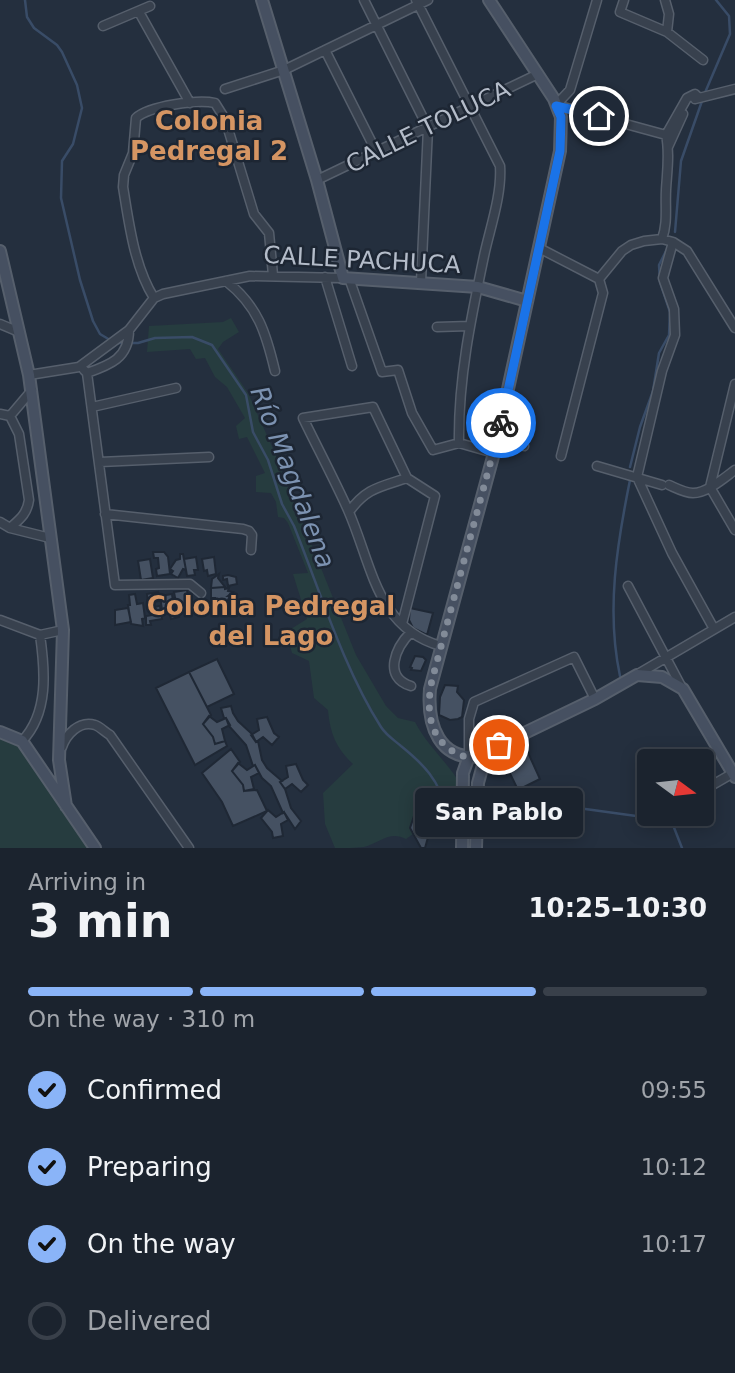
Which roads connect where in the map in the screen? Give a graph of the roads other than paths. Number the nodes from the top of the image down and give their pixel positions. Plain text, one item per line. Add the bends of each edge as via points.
1 (262, 0) edge
2 (364, 0) edge
3 (428, 0) edge
4 (489, 0) edge
5 (597, 0) edge
6 (624, 0) edge
7 (665, 0) edge
8 (418, 3) edge
9 (150, 6) dead end
10 (139, 12) junction
11 (103, 26) dead end
12 (376, 26) junction
13 (667, 32) junction
14 (325, 50) junction
15 (703, 60) dead end
16 (284, 70) junction
17 (538, 74) junction
18 (225, 89) dead end
19 (735, 89) edge
20 (696, 96) junction
21 (190, 103) junction
22 (471, 106) junction
23 (556, 106) junction
24 (428, 128) junction
25 (666, 135) junction
26 (668, 146) junction
27 (377, 153) junction
28 (317, 180) junction
29 (662, 239) junction
30 (673, 242) junction
31 (539, 248) junction
32 (0, 251) edge
33 (273, 275) junction
34 (325, 277) junction
35 (346, 278) junction
36 (599, 279) junction
37 (226, 281) junction
38 (421, 282) junction
39 (478, 287) junction
40 (153, 298) junction
41 (527, 301) junction
42 (0, 324) edge
43 (469, 326) junction
44 (437, 327) dead end
45 (735, 328) edge
46 (19, 332) junction
47 (125, 332) junction
48 (352, 366) dead end
49 (79, 367) junction
50 (275, 371) dead end
51 (87, 373) junction
52 (29, 375) junction
53 (735, 384) edge
54 (176, 388) dead end
55 (32, 390) junction
56 (92, 407) junction
57 (5, 415) edge
58 (497, 440) junction
59 (459, 443) junction
60 (524, 446) dead end
61 (494, 453) junction
62 (561, 456) dead end
63 (209, 457) dead end
64 (100, 462) junction
65 (597, 466) dead end
66 (735, 470) edge
67 (637, 477) junction
68 (407, 478) junction
69 (710, 486) junction
70 (349, 512) junction
71 (105, 514) junction
72 (0, 522) edge
73 (10, 528) junction
74 (735, 530) edge
75 (50, 538) junction
76 (251, 550) dead end
77 (628, 586) dead end
78 (201, 593) dead end
79 (735, 617) edge
80 (0, 620) edge
81 (402, 624) junction
82 (714, 629) junction
83 (63, 630) junction
84 (411, 632) junction
85 (40, 635) junction
86 (441, 646) junction
87 (666, 658) junction
88 (637, 675) junction
89 (411, 686) dead end
90 (683, 689) junction
91 (595, 699) junction
92 (0, 732) edge
93 (22, 741) junction
94 (488, 752) junction
95 (469, 756) junction
96 (59, 760) junction
97 (734, 774) edge
98 (478, 783) junction
99 (714, 785) edge
100 (66, 806) junction
101 (95, 848) edge
102 (189, 848) edge
103 (462, 848) edge
104 (476, 848) edge

1 - 16 street
2 - 12 street
3 - 8 street
4 - 17 street
5 - 23 street via 570,90
6 - 13 street via 620,12
7 - 13 street
8 - 12 street
8 - 22 street
9 - 10 street
10 - 11 street
10 - 21 street
12 - 14 street
12 - 24 street
13 - 15 street
14 - 16 street
14 - 27 street
16 - 18 street
16 - 28 street
17 - 22 street, CALLE TOLUCA
17 - 23 street
19 - 20 street
20 - 25 street via 687,98
20 - 26 street
21 - 33 street via 215,103 225,119 254,214 269,233
21 - 40 street via 144,111 136,118 133,153 124,175 130,226
22 - 24 street, CALLE TOLUCA
22 - 39 street via 501,175
23 - 25 street
23 - 31 street via 561,117 560,151
24 - 27 street, CALLE TOLUCA
24 - 38 street
25 - 26 street
26 - 29 street via 667,220
27 - 28 street, CALLE TOLUCA
28 - 35 street
29 - 30 street
29 - 36 street via 631,245
30 - 45 street via 687,251
30 - 67 street via 663,278 676,323
31 - 36 street
31 - 41 street
32 - 46 street
33 - 34 street, CALLE PACHUCA
33 - 37 street, CALLE PACHUCA
34 - 35 street, CALLE PACHUCA
34 - 48 street
35 - 38 street, CALLE PACHUCA
35 - 59 street via 382,372 398,370 412,413 433,450
36 - 62 street via 603,293
37 - 40 street, CALLE PACHUCA
37 - 50 street via 254,308
38 - 39 street, CALLE PACHUCA
39 - 41 street, CALLE PACHUCA
39 - 43 street
40 - 47 street
41 - 58 street
42 - 46 street
43 - 44 street
43 - 59 street
46 - 52 street
47 - 49 street
47 - 51 street via 129,340 120,358
49 - 51 street
49 - 52 street
51 - 56 street
52 - 55 street
53 - 69 street
54 - 56 street
55 - 57 street
55 - 75 street
56 - 64 street
57 - 73 street via 19,434 29,500 23,518
58 - 60 street
58 - 61 street
59 - 61 street
61 - 86 street
63 - 64 street
64 - 71 street
65 - 67 street
66 - 69 street
67 - 69 street via 692,493
67 - 82 street
68 - 70 street via 360,496
68 - 70 street via 373,407 303,418
68 - 81 street via 435,496
69 - 74 street
70 - 81 street via 382,598
71 - 76 street via 243,529 252,536
71 - 78 street via 115,585 190,584
72 - 73 street
73 - 75 street
75 - 83 street
77 - 87 street
79 - 82 street
80 - 85 street
81 - 84 street
82 - 87 street
83 - 85 street
83 - 96 street
84 - 86 street
84 - 89 street via 393,663 400,680
85 - 93 street via 45,683 33,729
86 - 95 street via 430,689 431,721 442,743 459,756
87 - 88 street
87 - 90 street
88 - 90 street via 662,677
88 - 91 street
90 - 97 street
91 - 94 street
91 - 95 street via 574,657 474,702
92 - 93 street
93 - 100 street
94 - 95 street
94 - 98 street
95 - 98 street
95 - 103 street via 463,782
96 - 100 street
96 - 102 street via 69,733 86,724 110,735
97 - 99 street
98 - 104 street
100 - 101 street

